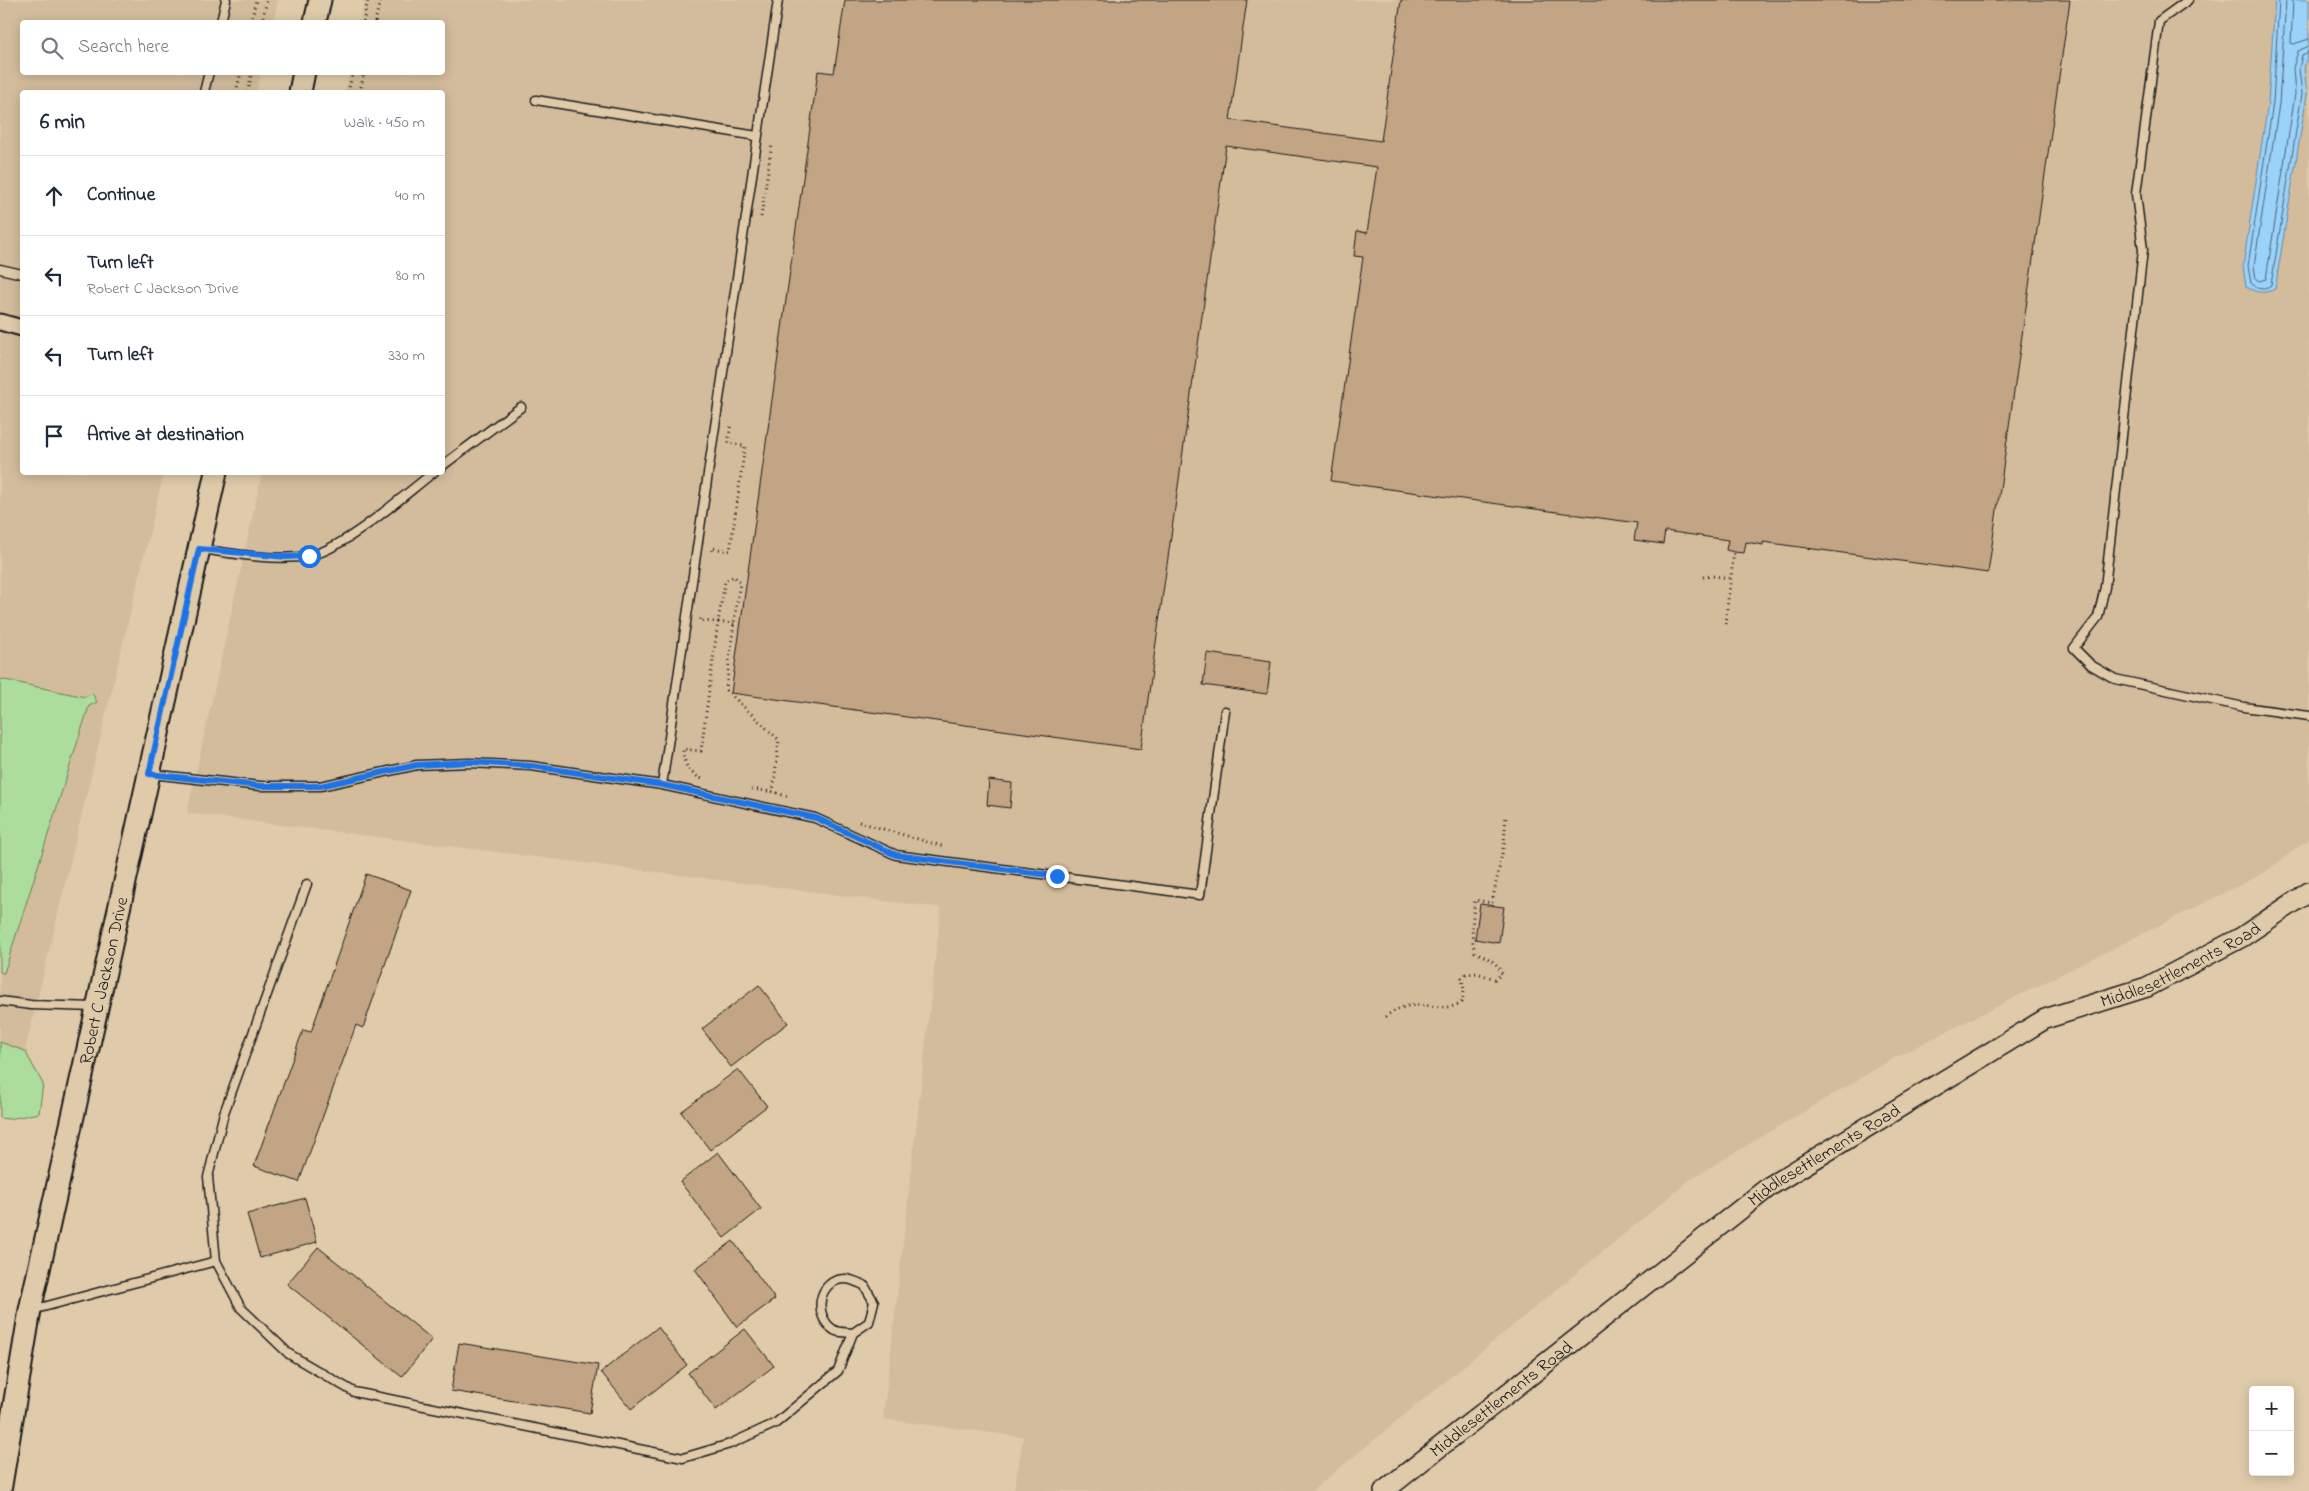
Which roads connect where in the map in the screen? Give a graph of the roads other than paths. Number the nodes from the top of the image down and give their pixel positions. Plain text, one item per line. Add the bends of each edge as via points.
1 (226, 0) edge
2 (320, 0) edge
3 (778, 0) edge
4 (2188, 0) edge
5 (221, 20) edge
6 (315, 20) edge
7 (208, 75) edge
8 (303, 75) edge
9 (204, 90) edge
10 (300, 90) edge
11 (536, 100) dead end
12 (758, 136) junction
13 (0, 269) edge
14 (20, 274) edge
15 (0, 322) edge
16 (20, 327) edge
17 (521, 407) dead end
18 (445, 464) edge
19 (215, 475) edge
20 (430, 475) edge
21 (199, 549) junction
22 (1225, 711) dead end
23 (2309, 716) edge
24 (149, 774) junction
25 (662, 785) junction
26 (308, 884) dead end
27 (2309, 892) edge
28 (0, 1000) edge
29 (98, 1008) junction
30 (216, 1261) junction
31 (30, 1310) junction
32 (853, 1332) junction
33 (0, 1491) edge
34 (1384, 1491) edge

1 - 5 lane
2 - 6 main road
3 - 12 lane
4 - 23 lane via 2159,21 2136,194 2143,250 2105,587 2098,617 2074,648 2090,665 2115,679 2244,707
7 - 9 lane
8 - 10 main road
11 - 12 lane
12 - 25 lane
13 - 14 lane
15 - 16 street
17 - 18 lane
19 - 21 main road, Robert C Jackson Drive
20 - 21 lane via 335,547 309,556
21 - 24 main road, Robert C Jackson Drive
22 - 25 lane via 1200,895 896,855 816,818
24 - 25 lane via 260,786 320,786 417,765 470,762 531,766
24 - 29 main road, Robert C Jackson Drive
26 - 30 lane via 224,1113 208,1177
27 - 34 street, Middlesettlements Road via 2242,938 2147,987 2045,1019 1770,1186
28 - 29 lane
29 - 31 main road, Robert C Jackson Drive
30 - 31 lane
30 - 32 lane via 241,1308 290,1354 354,1392 683,1458 730,1444 776,1423 838,1371
31 - 33 main road, Robert C Jackson Drive
32 - 32 lane via 869,1322 874,1302 864,1285 845,1279 829,1285 824,1293 820,1301 822,1318 835,1331

